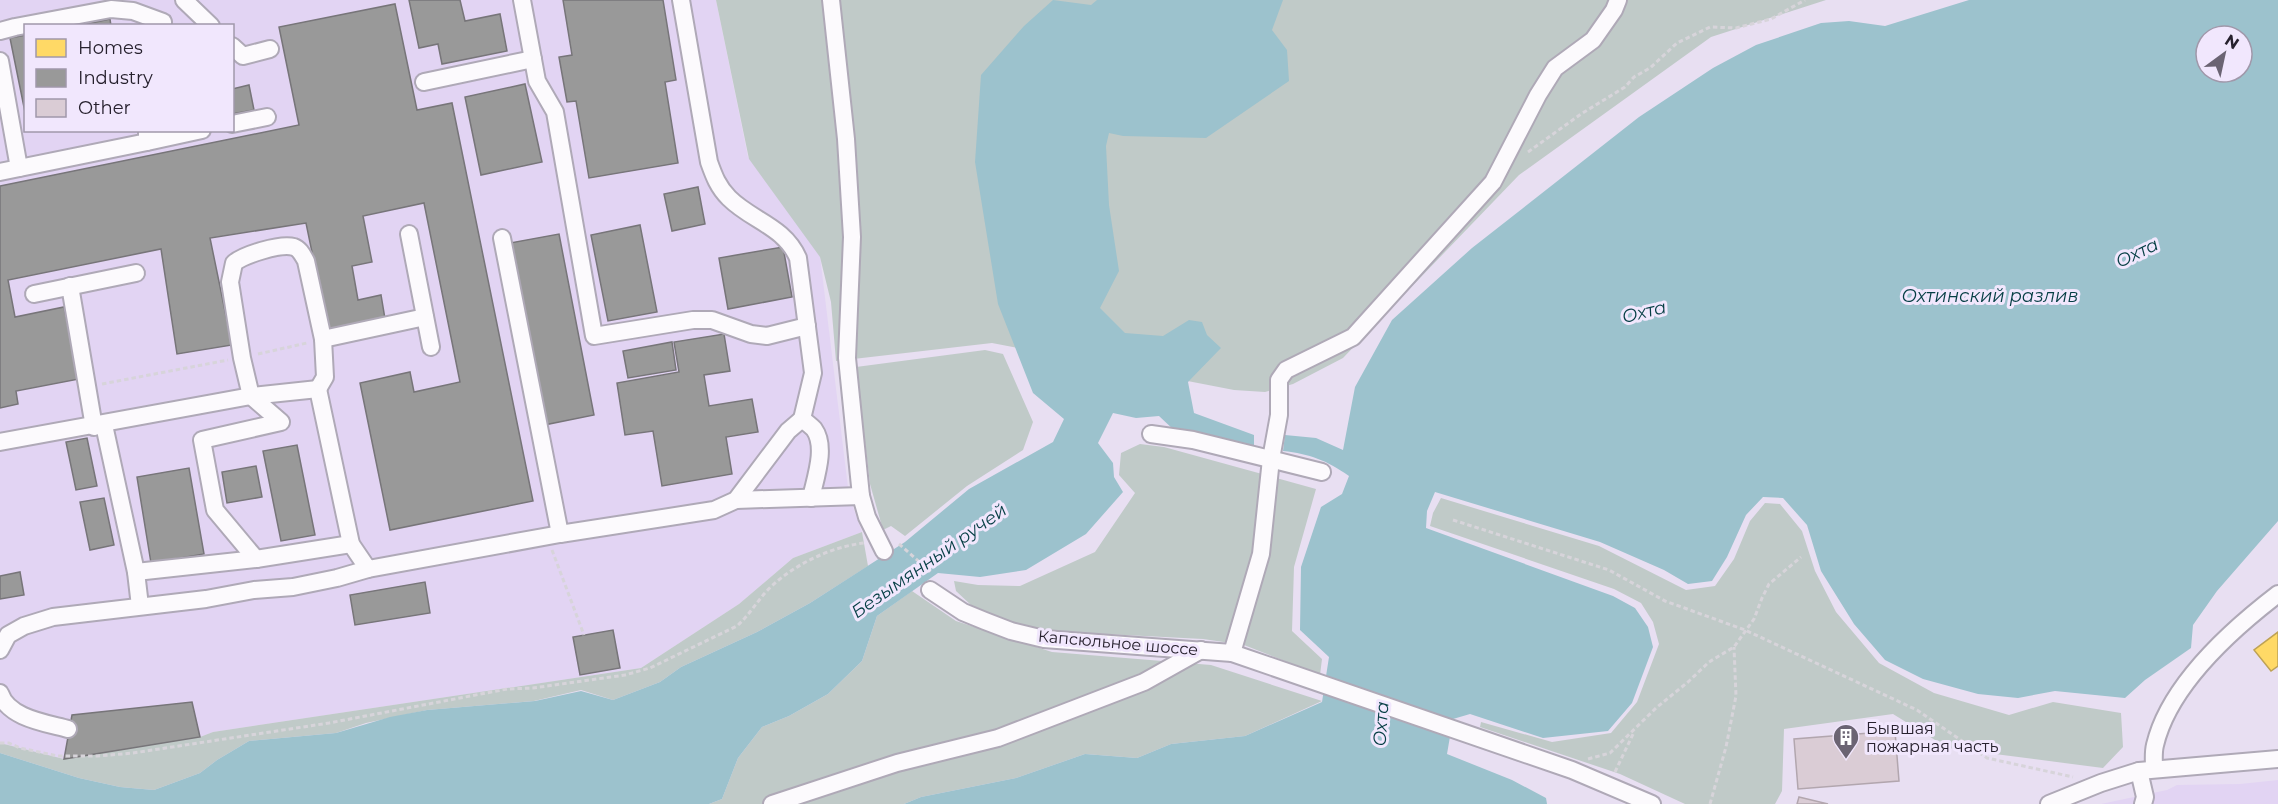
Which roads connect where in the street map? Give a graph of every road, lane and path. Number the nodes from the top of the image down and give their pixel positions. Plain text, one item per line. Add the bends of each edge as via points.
1 (182, 0) edge
2 (522, 0) edge
3 (681, 0) edge
4 (831, 0) edge
5 (1618, 0) edge
6 (1805, 0) edge
7 (31, 24) edge
8 (162, 24) edge
9 (209, 24) edge
10 (24, 25) edge
11 (0, 32) edge
12 (234, 48) edge
13 (270, 50) dead end
14 (533, 60) junction
15 (0, 61) edge
16 (424, 82) dead end
17 (267, 117) dead end
18 (234, 124) edge
19 (184, 132) edge
20 (147, 136) edge
21 (1523, 157) dead end
22 (18, 168) junction
23 (0, 172) edge
24 (409, 234) dead end
25 (502, 238) dead end
26 (136, 273) dead end
27 (70, 286) junction
28 (34, 294) dead end
29 (425, 317) junction
30 (807, 326) junction
31 (323, 339) junction
32 (431, 347) dead end
33 (242, 358) junction
34 (87, 386) junction
35 (318, 389) junction
36 (251, 396) junction
37 (802, 419) junction
38 (99, 426) junction
39 (1151, 434) dead end
40 (0, 442) edge
41 (1271, 459) junction
42 (1322, 472) dead end
43 (861, 496) junction
44 (811, 498) junction
45 (736, 500) junction
46 (1453, 520) dead end
47 (553, 536) junction
48 (351, 544) junction
49 (886, 545) junction
50 (1801, 557) dead end
51 (256, 559) junction
52 (368, 569) junction
53 (136, 572) junction
54 (932, 583) joint
55 (2278, 594) edge
56 (140, 606) junction
57 (1745, 630) junction
58 (584, 635) dead end
59 (1734, 647) junction
60 (0, 650) edge
61 (1201, 650) junction
62 (1232, 653) junction
63 (0, 693) edge
64 (1636, 728) junction
65 (68, 729) dead end
66 (0, 743) edge
67 (2278, 759) edge
68 (1572, 770) junction
69 (2146, 770) junction
70 (2102, 783) junction
71 (1608, 784) junction
72 (772, 804) edge
73 (1652, 804) edge
74 (1710, 804) edge
75 (2049, 804) edge
76 (2142, 804) edge

1 - 8 street
1 - 9 street
2 - 14 street
3 - 30 street via 709,162 716,182 730,199 792,245 798,258
4 - 43 street via 852,237 848,358
5 - 41 street via 1593,40 1555,68 1492,183 1353,337 1286,370 1279,380 1279,415
6 - 21 path via 1771,19 1736,28 1710,27 1677,43 1625,87
7 - 8 street via 111,9 133,11
10 - 11 street
12 - 13 street via 243,56
14 - 16 street
14 - 30 street via 537,81 555,112 594,336 693,320 712,320 766,336
15 - 22 street
17 - 18 street
19 - 20 street
20 - 22 street
22 - 23 street
24 - 29 street
25 - 47 street
26 - 27 street
27 - 28 street
27 - 34 street
29 - 31 street
29 - 32 street
30 - 37 street via 813,373
31 - 33 path
31 - 33 street via 306,261 298,249 285,247 246,255 234,263 230,282
31 - 35 street via 325,377
33 - 34 path
33 - 36 street
34 - 38 street
35 - 36 street
35 - 48 street
36 - 38 street
36 - 51 street via 281,422 202,440 215,510
37 - 44 street via 814,429 819,441
37 - 45 street via 788,431
38 - 40 street
38 - 53 street
39 - 41 street
41 - 42 street
41 - 62 street via 1261,554
43 - 44 street
43 - 49 street via 867,517
44 - 45 street
45 - 47 street via 714,510
46 - 57 path via 1608,570 1665,601
47 - 52 street
47 - 58 path
48 - 51 street
48 - 52 street
49 - 54 path
49 - 66 path via 853,544 798,565 777,580 737,626 650,668 625,675 507,689 329,723 133,753 58,756
50 - 57 path via 1769,584 1754,620
51 - 53 street
52 - 56 street via 293,587
53 - 56 street
54 - 61 street, Капсюльное шоссе via 963,612 1011,632 1044,639
55 - 69 street via 2245,620 2176,695
56 - 60 street via 24,626 8,634
57 - 59 path
57 - 70 path via 1917,710 1987,758
59 - 64 path via 1709,662
59 - 74 path via 1736,696
61 - 62 street, Капсюльное шоссе
61 - 72 street via 1144,682 998,738 897,763
62 - 68 street, Капсюльное шоссе
63 - 65 street via 2,700 22,715
64 - 68 path via 1610,753 1589,758
64 - 71 path
67 - 69 street
68 - 71 street
69 - 70 street
69 - 76 street
70 - 75 street
71 - 73 street

